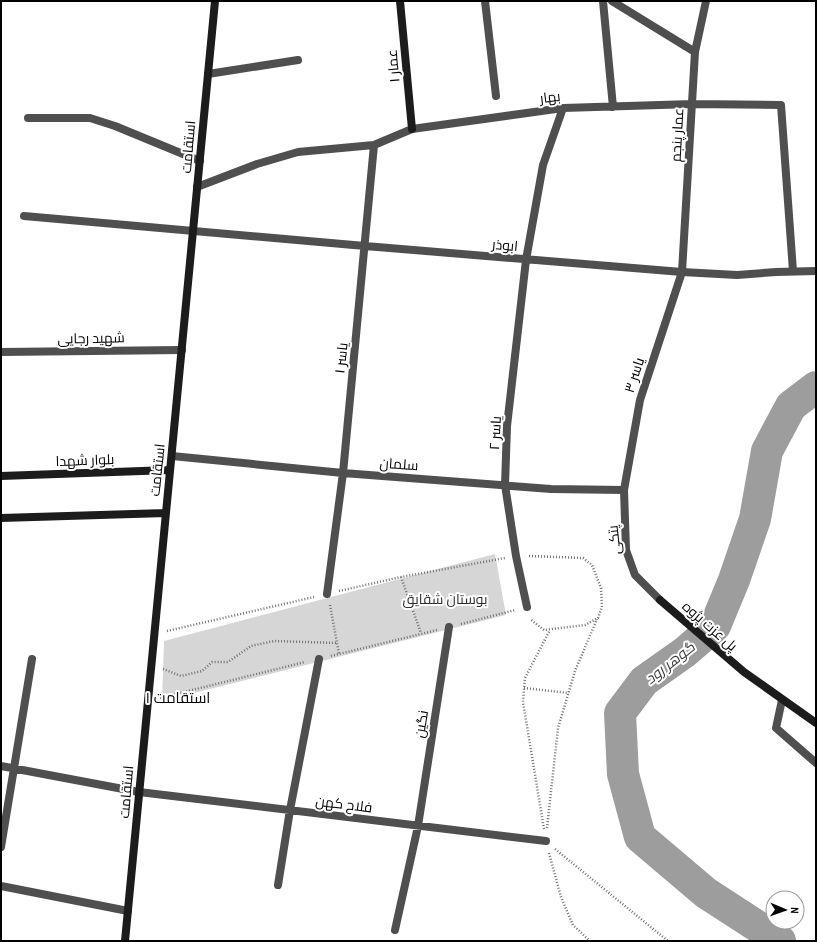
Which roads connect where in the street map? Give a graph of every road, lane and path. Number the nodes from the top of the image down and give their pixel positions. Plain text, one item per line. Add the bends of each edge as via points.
1 (215, 1) edge
2 (400, 1) edge
3 (485, 1) edge
4 (603, 1) edge
5 (612, 1) edge
6 (706, 1) edge
7 (696, 52) junction
8 (298, 60) dead end
9 (208, 74) junction
10 (496, 96) dead end
11 (692, 104) junction
12 (613, 107) junction
13 (563, 108) junction
14 (28, 118) dead end
15 (412, 129) junction
16 (374, 145) junction
17 (200, 161) junction
18 (197, 187) junction
19 (24, 216) dead end
20 (193, 230) junction
21 (365, 246) junction
22 (526, 260) junction
23 (682, 272) junction
24 (793, 272) junction
25 (816, 272) edge
26 (182, 350) junction
27 (1, 352) edge
28 (172, 456) junction
29 (170, 470) junction
30 (343, 473) junction
31 (1, 476) edge
32 (505, 485) junction
33 (624, 490) junction
34 (166, 513) junction
35 (1, 518) edge
36 (516, 556) junction
37 (401, 577) dead end
38 (327, 594) joint
39 (660, 600) joint
40 (527, 607) junction
41 (598, 618) junction
42 (449, 626) junction
43 (550, 630) junction
44 (421, 634) junction
45 (337, 643) junction
46 (339, 654) junction
47 (32, 659) dead end
48 (319, 659) junction
49 (152, 665) junction
50 (524, 688) junction
51 (569, 693) junction
52 (782, 700) junction
53 (148, 701) junction
54 (816, 723) edge
55 (816, 763) edge
56 (1, 766) edge
57 (15, 768) junction
58 (139, 792) junction
59 (290, 810) junction
60 (418, 826) junction
61 (546, 841) junction
62 (1, 847) edge
63 (278, 885) dead end
64 (1, 886) edge
65 (128, 911) junction
66 (394, 930) dead end
67 (125, 941) edge
68 (590, 941) edge
69 (668, 941) edge

1 - 9 main road, استقامت
2 - 15 main road, عمار ۱
3 - 10 street
4 - 12 street
5 - 7 street
6 - 7 street, عمار پنجم
7 - 11 street, عمار پنجم
8 - 9 street
9 - 17 main road, استقامت
11 - 12 street, بهار
11 - 23 street, عمار پنجم
11 - 24 street, بهار via 781,105
12 - 13 street, بهار
13 - 15 street, بهار
13 - 22 street, یاسر ۲ via 543,165
14 - 17 street via 90,118
15 - 16 street, بهار
16 - 18 street, بهار via 298,152 257,164
16 - 21 street
17 - 18 main road, استقامت
18 - 20 main road, استقامت
19 - 20 street, ابوذر
20 - 21 street, ابوذر
20 - 26 main road, استقامت
21 - 22 street, ابوذر
21 - 30 street, یاسر ۱
22 - 23 street, ابوذر
22 - 32 street, یاسر ۲ via 507,426
23 - 24 street, ابوذر via 737,275
23 - 33 street, یاسر ۳ via 640,400
24 - 25 street, ابوذر
26 - 27 street, شهید رجایی
26 - 28 main road, استقامت
28 - 29 main road, استقامت
28 - 30 street, سلمان
29 - 31 main road, بلوار شهدا
29 - 34 main road, استقامت
30 - 32 street, سلمان
30 - 38 street, یاسر ۱
32 - 33 street, سلمان via 551,489
32 - 36 street, یاسر ۲
33 - 39 street, پتکی via 626,550 635,575
34 - 35 main road
34 - 49 main road, استقامت
36 - 40 street, یاسر ۲
36 - 41 path via 583,558 592,565 601,588 602,607
37 - 44 path
38 - 45 path
39 - 52 main road, پل عزت پژوه via 744,672
40 - 42 path
40 - 43 path via 531,620 544,630
41 - 43 path via 585,625
41 - 51 path via 575,671
42 - 44 path
42 - 60 street, نگین
43 - 50 path via 525,678
44 - 46 path
45 - 46 path
45 - 49 path via 274,642 251,646 228,662 212,662 202,671 181,676
46 - 48 path
47 - 57 street
48 - 53 path
48 - 59 street
49 - 53 main road, استقامت
50 - 51 path
50 - 61 path via 523,702
51 - 61 path via 558,728
52 - 54 main road
52 - 55 street via 776,728
53 - 58 main road, استقامت
56 - 57 street, فلاح کهن
57 - 58 street, فلاح کهن
57 - 62 street
58 - 59 street, فلاح کهن
58 - 65 main road, استقامت
59 - 60 street, فلاح کهن
59 - 63 street
60 - 61 street, فلاح کهن
60 - 66 street, نگین
61 - 68 path via 572,925
61 - 69 path
64 - 65 street
65 - 67 main road, استقامت

